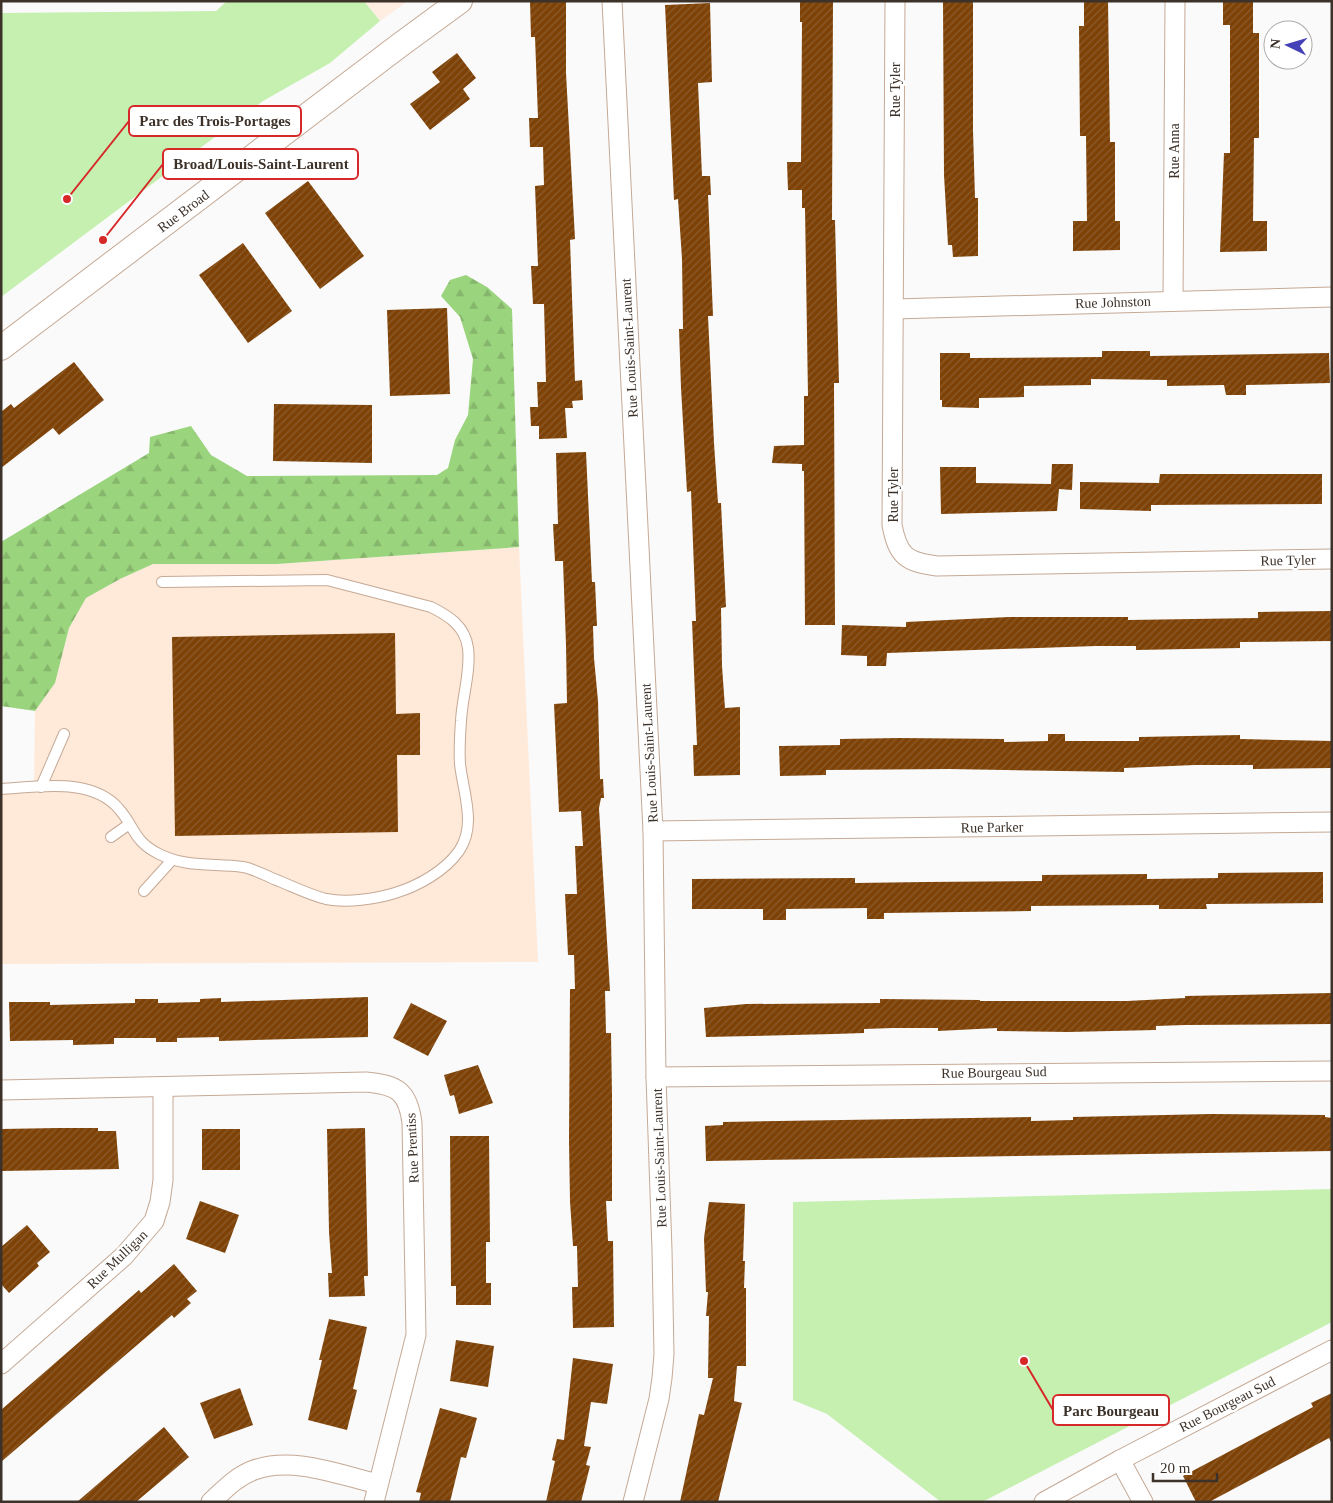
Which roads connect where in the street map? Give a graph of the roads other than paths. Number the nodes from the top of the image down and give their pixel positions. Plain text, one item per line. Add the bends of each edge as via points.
1 (460, 1) edge
2 (612, 1) edge
3 (895, 1) edge
4 (1175, 1) edge
5 (1332, 297) edge
6 (1173, 300) junction
7 (894, 308) junction
8 (1, 348) edge
9 (1332, 559) edge
10 (162, 582) dead end
11 (64, 734) dead end
12 (41, 787) junction
13 (1, 789) edge
14 (1332, 822) edge
15 (128, 825) junction
16 (653, 831) junction
17 (111, 837) dead end
18 (172, 860) junction
19 (144, 891) dead end
20 (1332, 1071) edge
21 (656, 1077) junction
22 (163, 1088) junction
23 (1, 1090) edge
24 (1332, 1350) edge
25 (1, 1364) edge
26 (1120, 1460) junction
27 (376, 1493) edge
28 (211, 1502) edge
29 (633, 1502) edge
30 (1044, 1502) edge
31 (1143, 1502) edge

1 - 8 street, Rue Broad
2 - 16 street, Rue Louis-Saint-Laurent
3 - 7 street, Rue Tyler
4 - 6 street, Rue Anna
5 - 6 street, Rue Johnston
6 - 7 street, Rue Johnston
7 - 9 street, Rue Tyler via 892,525 896,543 904,557 937,566
10 - 18 lane via 327,580 431,607 446,614 460,626 468,648 460,762 469,815 467,833 460,850 445,866 398,892 372,899 327,899 244,868 193,866
11 - 12 lane
12 - 13 lane
12 - 15 lane via 81,788 102,794 120,809
14 - 16 street, Rue Parker
15 - 17 lane
15 - 18 lane via 142,843
16 - 21 street, Rue Louis-Saint-Laurent
18 - 19 lane
20 - 21 street, Rue Bourgeau Sud
21 - 29 street, Rue Louis-Saint-Laurent via 664,1354 659,1399
22 - 23 street, Rue Prentiss
22 - 25 street, Rue Mulligan via 163,1180 154,1221 124,1256
22 - 27 street, Rue Prentiss via 366,1082 394,1087 404,1094 412,1123 416,1335
24 - 26 street, Rue Bourgeau Sud
26 - 30 street, Rue Bourgeau Sud
26 - 31 street
27 - 28 street, Rue Prentiss via 295,1465 274,1465 240,1478

